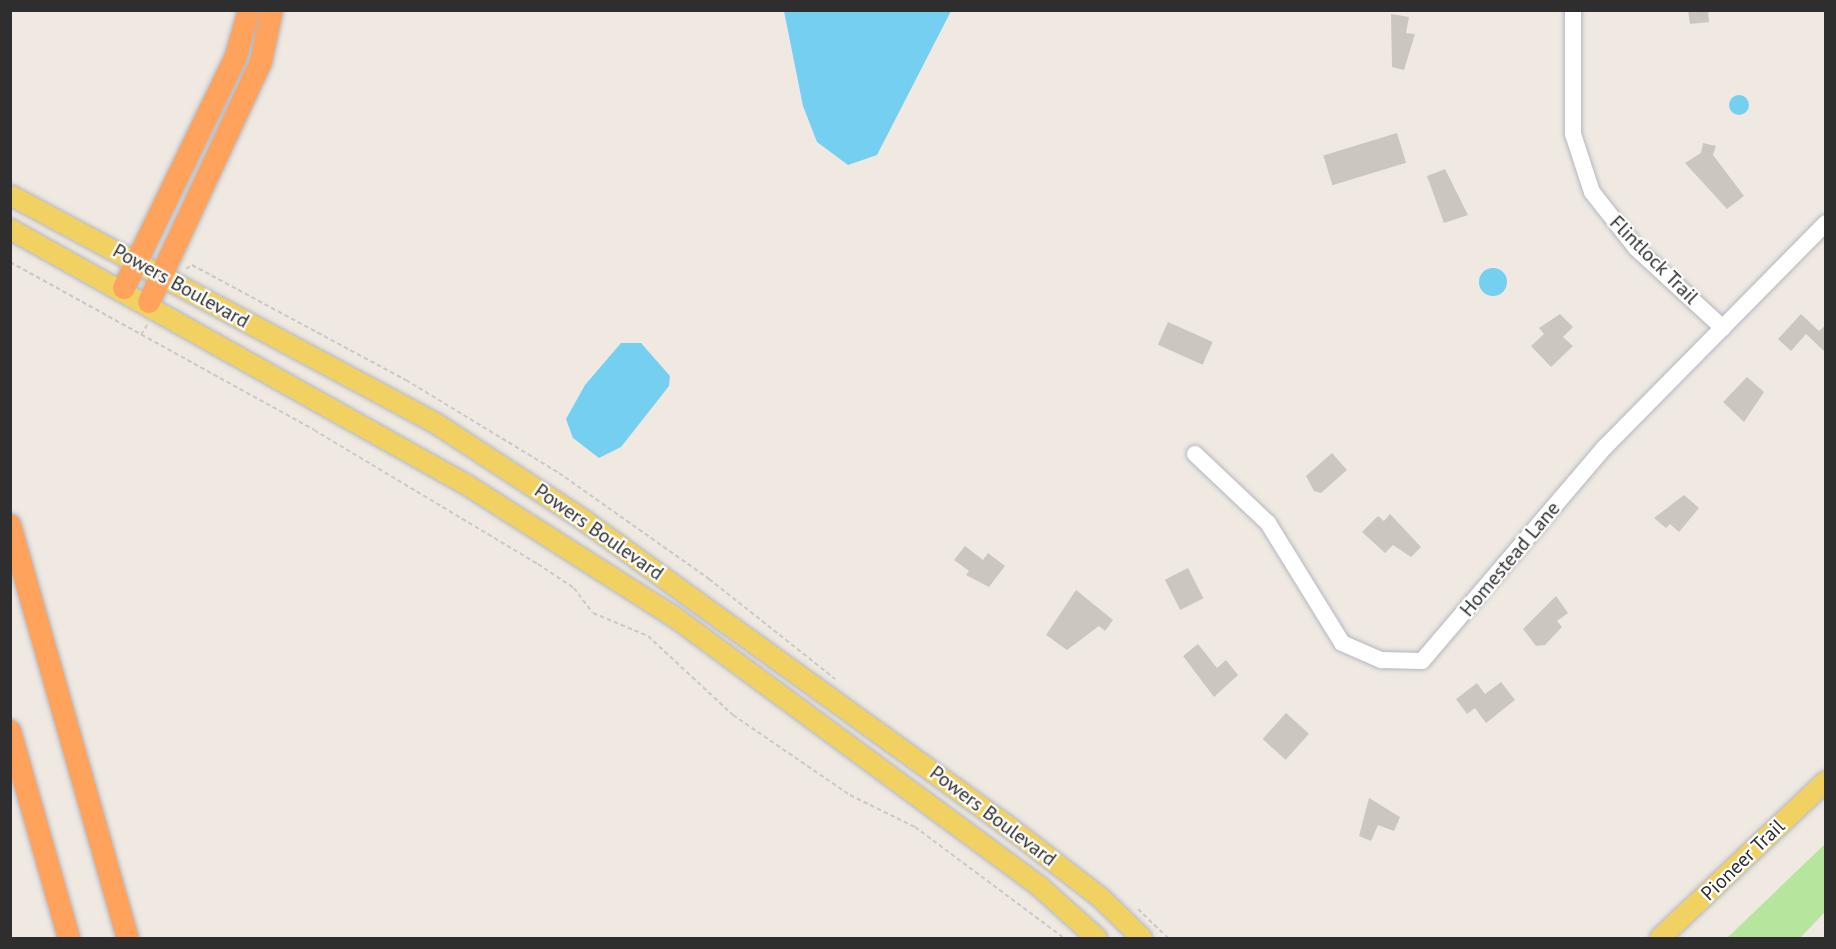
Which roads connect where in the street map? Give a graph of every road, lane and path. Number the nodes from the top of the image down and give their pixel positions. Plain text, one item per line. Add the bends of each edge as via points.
1 (249, 10) edge
2 (272, 10) edge
3 (1573, 10) edge
4 (10, 195) edge
5 (1826, 223) edge
6 (10, 229) edge
7 (10, 262) edge
8 (138, 262) junction
9 (162, 277) junction
10 (124, 288) junction
11 (149, 302) junction
12 (1723, 327) junction
13 (1195, 454) dead end
14 (10, 525) edge
15 (10, 731) edge
16 (1826, 781) edge
17 (69, 939) edge
18 (128, 939) edge
19 (1064, 939) edge
20 (1097, 939) edge
21 (1142, 939) edge
22 (1660, 939) edge

1 - 8 highway via 236,56
2 - 9 highway via 261,62
3 - 12 street, Flintlock Trail via 1573,134 1592,192 1630,241
4 - 8 main road, Powers Boulevard
5 - 12 street, Homestead Lane
6 - 10 main road, Powers Boulevard
7 - 19 path via 314,430 538,564 574,588 593,613 648,636 733,715 850,795 915,828
8 - 9 main road, Powers Boulevard
8 - 10 highway
9 - 11 highway
9 - 21 main road, Powers Boulevard via 437,424 585,521 1009,826 1101,898
10 - 11 main road, Powers Boulevard
11 - 20 main road, Powers Boulevard via 467,485 673,616 1039,885
12 - 13 street, Homestead Lane via 1604,448 1422,661 1381,660 1342,643 1268,523
14 - 18 highway
15 - 17 highway
16 - 22 main road, Pioneer Trail

